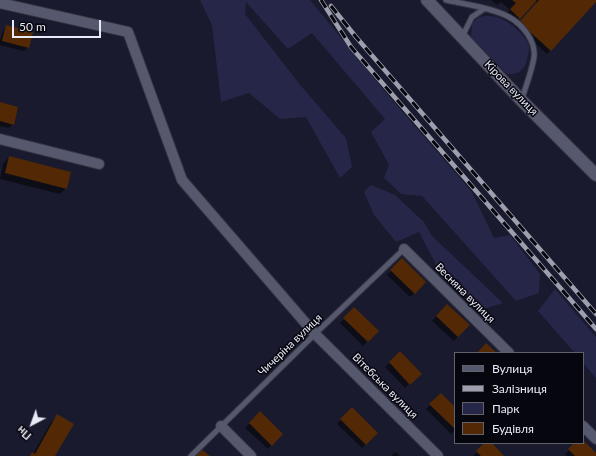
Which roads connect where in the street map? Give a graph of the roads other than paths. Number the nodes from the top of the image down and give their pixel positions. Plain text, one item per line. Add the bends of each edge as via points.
1 (446, 0) edge
2 (431, 1) edge
3 (0, 3) edge
4 (484, 9) junction
5 (462, 37) junction
6 (521, 100) junction
7 (0, 139) edge
8 (99, 164) dead end
9 (596, 175) edge
10 (404, 250) joint
11 (315, 334) junction
12 (508, 352) edge
13 (221, 426) junction
14 (584, 427) edge
15 (596, 439) edge
16 (191, 456) edge
17 (251, 456) edge
18 (438, 456) edge

1 - 4 lane
2 - 5 main road, Кірова вулиця
3 - 11 street, Вітебська вулиця via 128,32 182,180
4 - 5 lane via 472,17
4 - 6 lane via 513,20 529,36 533,44 534,56
5 - 6 main road, Кірова вулиця
6 - 9 main road, Кірова вулиця
7 - 8 street
10 - 11 lane, Чичеріна вулиця
10 - 12 street, Весняна вулиця
11 - 13 lane, Чичеріна вулиця
11 - 18 street, Вітебська вулиця
13 - 16 lane, Чичеріна вулиця
13 - 17 street
14 - 15 street

